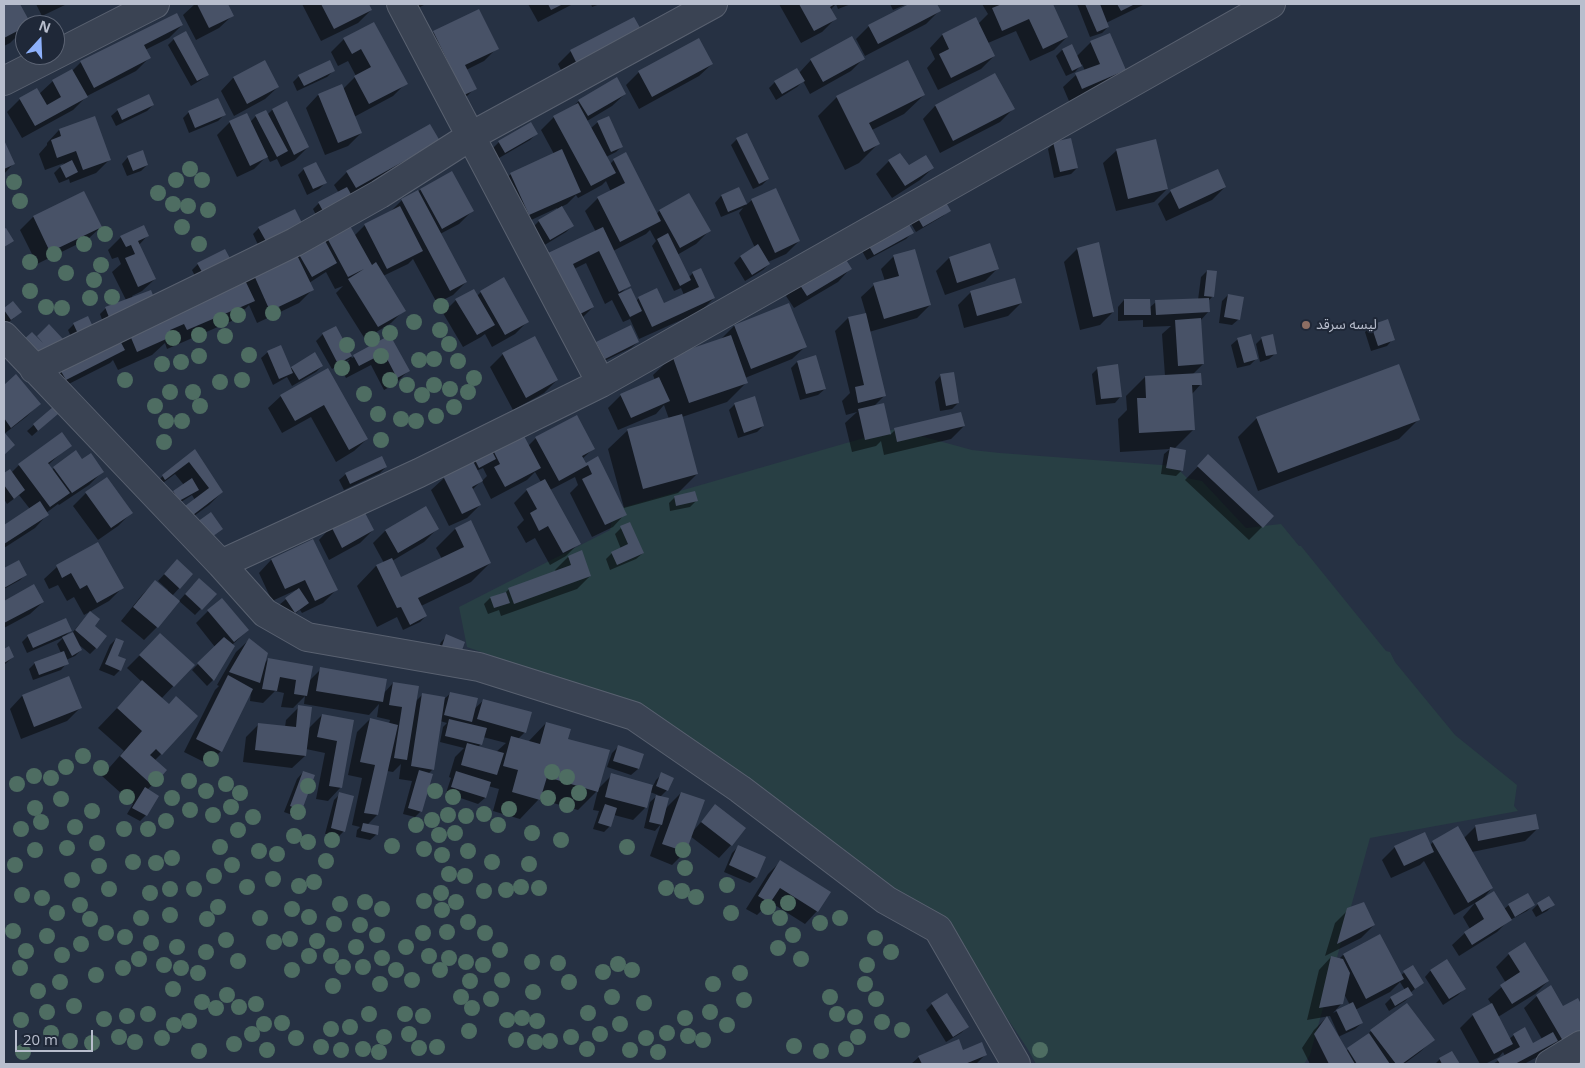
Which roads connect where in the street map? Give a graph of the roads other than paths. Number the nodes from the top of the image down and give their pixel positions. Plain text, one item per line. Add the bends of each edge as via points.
1 (155, 4) edge
2 (401, 4) edge
3 (713, 4) edge
4 (1271, 4) edge
5 (65, 50) edge
6 (35, 65) edge
7 (4, 81) edge
8 (471, 136) junction
9 (4, 336) edge
10 (34, 369) junction
11 (600, 383) junction
12 (221, 564) junction
13 (1581, 1046) edge
14 (1016, 1064) edge
15 (1550, 1064) edge

1 - 5 street
2 - 8 street
3 - 8 street
4 - 11 street
6 - 7 street
8 - 10 street via 296,242
8 - 11 street
9 - 10 street
10 - 12 street
11 - 12 street via 419,473
12 - 14 street via 266,613 307,637 479,667 634,716 740,789 886,900 938,929
13 - 15 street

